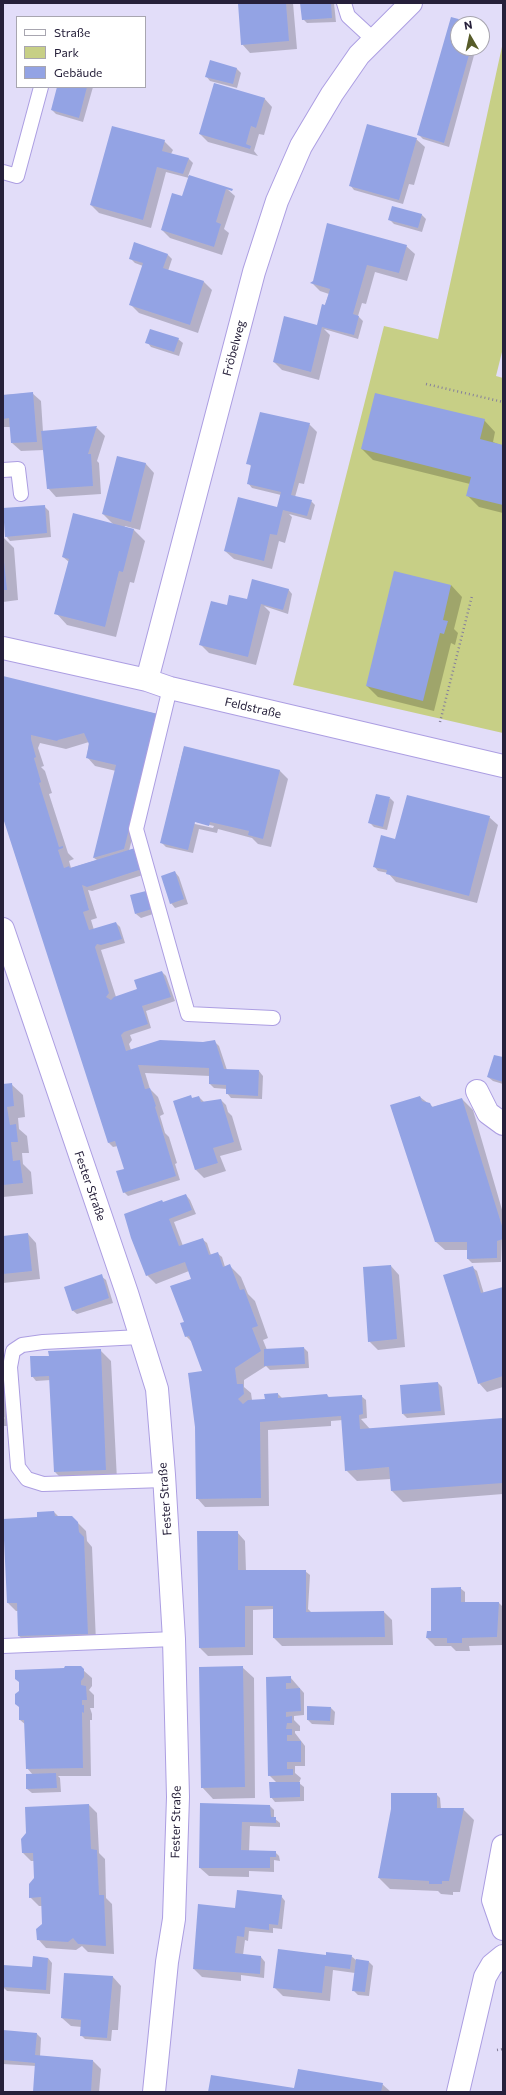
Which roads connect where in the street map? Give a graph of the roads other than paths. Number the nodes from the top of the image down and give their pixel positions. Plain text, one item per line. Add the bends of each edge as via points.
1 (344, 3) edge
2 (411, 3) edge
3 (374, 40) junction
4 (41, 88) edge
5 (3, 172) edge
6 (3, 470) edge
7 (21, 494) dead end
8 (3, 648) edge
9 (147, 680) junction
10 (170, 688) junction
11 (503, 766) edge
12 (3, 929) edge
13 (273, 1018) dead end
14 (476, 1091) dead end
15 (503, 1124) edge
16 (140, 1337) junction
17 (164, 1480) junction
18 (174, 1639) junction
19 (3, 1646) edge
20 (503, 1846) edge
21 (503, 1929) edge
22 (503, 1956) edge
23 (154, 2092) edge
24 (458, 2092) edge

1 - 3 lane via 348,16
2 - 3 street, Fröbelweg
3 - 9 street, Fröbelweg via 359,54 332,94 301,146 277,201 254,272
4 - 5 lane via 17,176
6 - 7 lane via 18,469
8 - 9 street, Feldstraße
9 - 10 street, Feldstraße
10 - 11 street, Feldstraße
10 - 13 lane via 136,829 188,1014
12 - 16 street, Fester Straße
14 - 15 street via 488,1112
16 - 17 street, Fester Straße via 157,1389
16 - 17 lane via 43,1342 22,1345 13,1351 10,1368 18,1468 27,1479 43,1484
17 - 18 street, Fester Straße
18 - 19 lane
18 - 23 street, Fester Straße via 178,1797 174,1919 167,1962
20 - 21 street via 493,1900
22 - 24 street via 492,1965 485,1977

